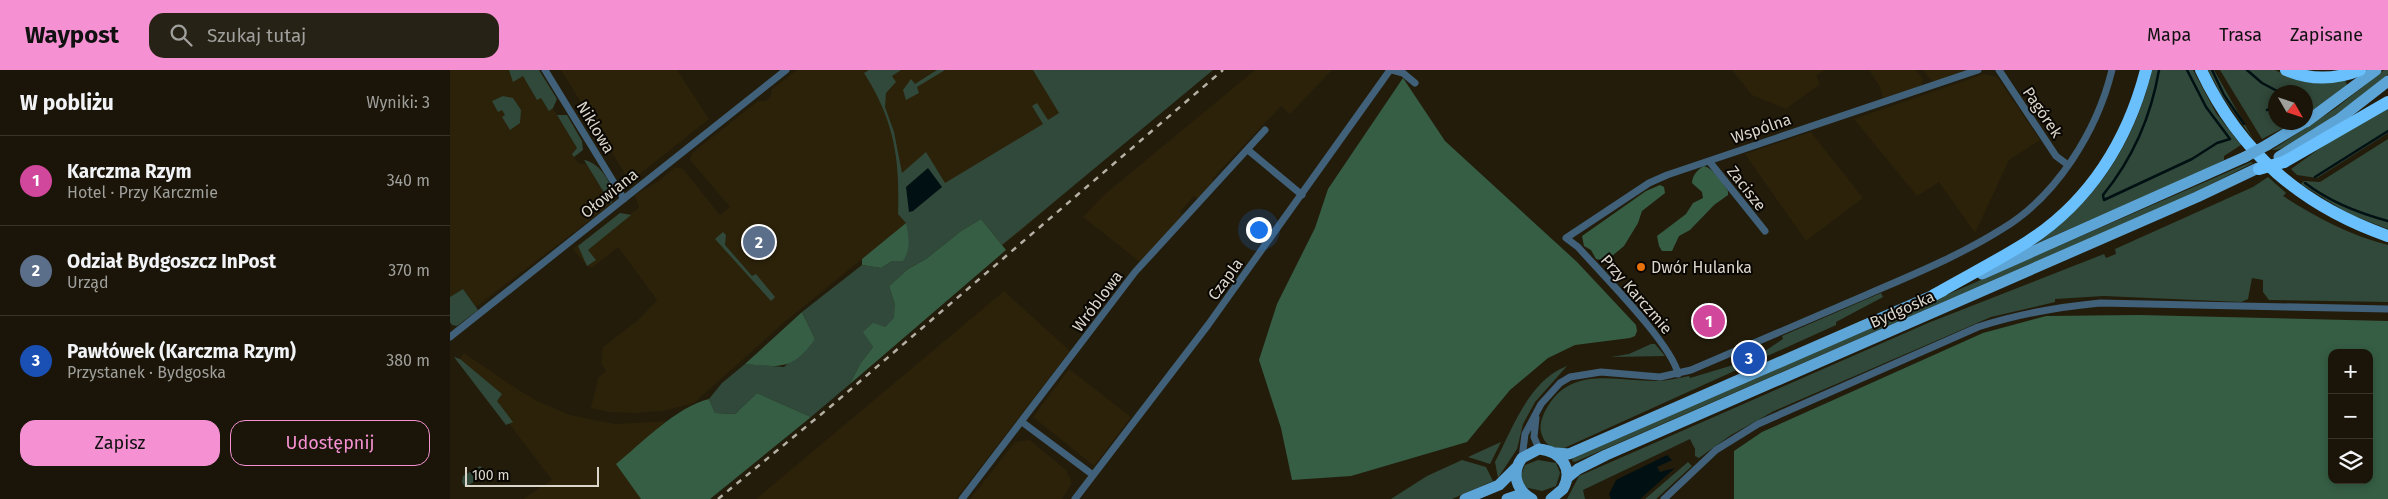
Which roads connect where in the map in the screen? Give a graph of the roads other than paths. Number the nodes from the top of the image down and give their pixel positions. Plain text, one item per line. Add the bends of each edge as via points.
1 (545, 70) edge
2 (786, 70) edge
3 (1391, 70) edge
4 (1978, 70) edge
5 (1999, 70) edge
6 (2112, 70) edge
7 (2146, 70) edge
8 (2201, 70) edge
9 (2286, 70) edge
10 (2360, 70) edge
11 (2376, 70) edge
12 (2388, 81) edge
13 (1415, 83) dead end
14 (2388, 102) edge
15 (2313, 116) edge
16 (1265, 130) dead end
17 (2292, 130) edge
18 (1248, 150) junction
19 (2282, 159) junction
20 (1709, 161) junction
21 (2068, 165) junction
22 (2256, 169) joint
23 (1302, 195) junction
24 (624, 199) junction
25 (1765, 231) dead end
26 (2388, 236) edge
27 (1566, 238) joint
28 (1934, 295) junction
29 (2388, 309) edge
30 (450, 337) edge
31 (1678, 374) junction
32 (1536, 414) junction
33 (1022, 422) junction
34 (1539, 449) junction
35 (1556, 453) junction
36 (1520, 462) junction
37 (1093, 475) junction
38 (1567, 478) junction
39 (1556, 497) edge
40 (1530, 498) edge
41 (962, 499) edge
42 (1075, 499) edge
43 (1465, 499) edge
44 (1507, 499) edge
45 (1664, 499) edge

1 - 24 street, Niklowa
2 - 24 street, Ołowiana
3 - 13 street via 1403,73
3 - 23 street, Czapla
4 - 20 street, Wspólna
5 - 21 street, Pagórek via 2056,156
6 - 21 street via 2097,113
7 - 28 highway via 2126,131 2112,156 2077,201 2029,241
8 - 26 highway via 2226,117 2281,178 2332,213
9 - 10 highway via 2315,78 2337,77
11 - 15 main road, Bydgoska
12 - 19 main road
14 - 19 highway
16 - 18 street, Wróblowa
17 - 28 main road, Bydgoska, bridge via 2245,157
18 - 23 street
18 - 33 street, Wróblowa via 1135,272
19 - 22 highway, bridge
20 - 25 street, Zacisze
20 - 27 street, Wspólna via 1649,183
21 - 31 street via 2017,218 1951,258
22 - 38 main road, Bydgoska via 2197,198 1606,456
23 - 37 street, Czapla
24 - 30 street, Ołowiana
27 - 31 street, Przy Karczmie via 1578,247 1659,339 1672,356
28 - 35 main road, Bydgoska via 1569,454
29 - 45 street via 2100,303 2006,318 1978,327 1758,424 1716,450
31 - 32 street via 1660,377 1601,372 1570,377 1546,396
32 - 34 street via 1534,437
32 - 36 street via 1525,434
33 - 37 street
33 - 41 street, Wróblowa
34 - 35 main road
34 - 36 main road
35 - 38 main road via 1565,464
36 - 40 main road via 1517,483
36 - 43 main road via 1499,485
37 - 42 street, Czapla
38 - 39 main road
40 - 44 main road via 1519,495

